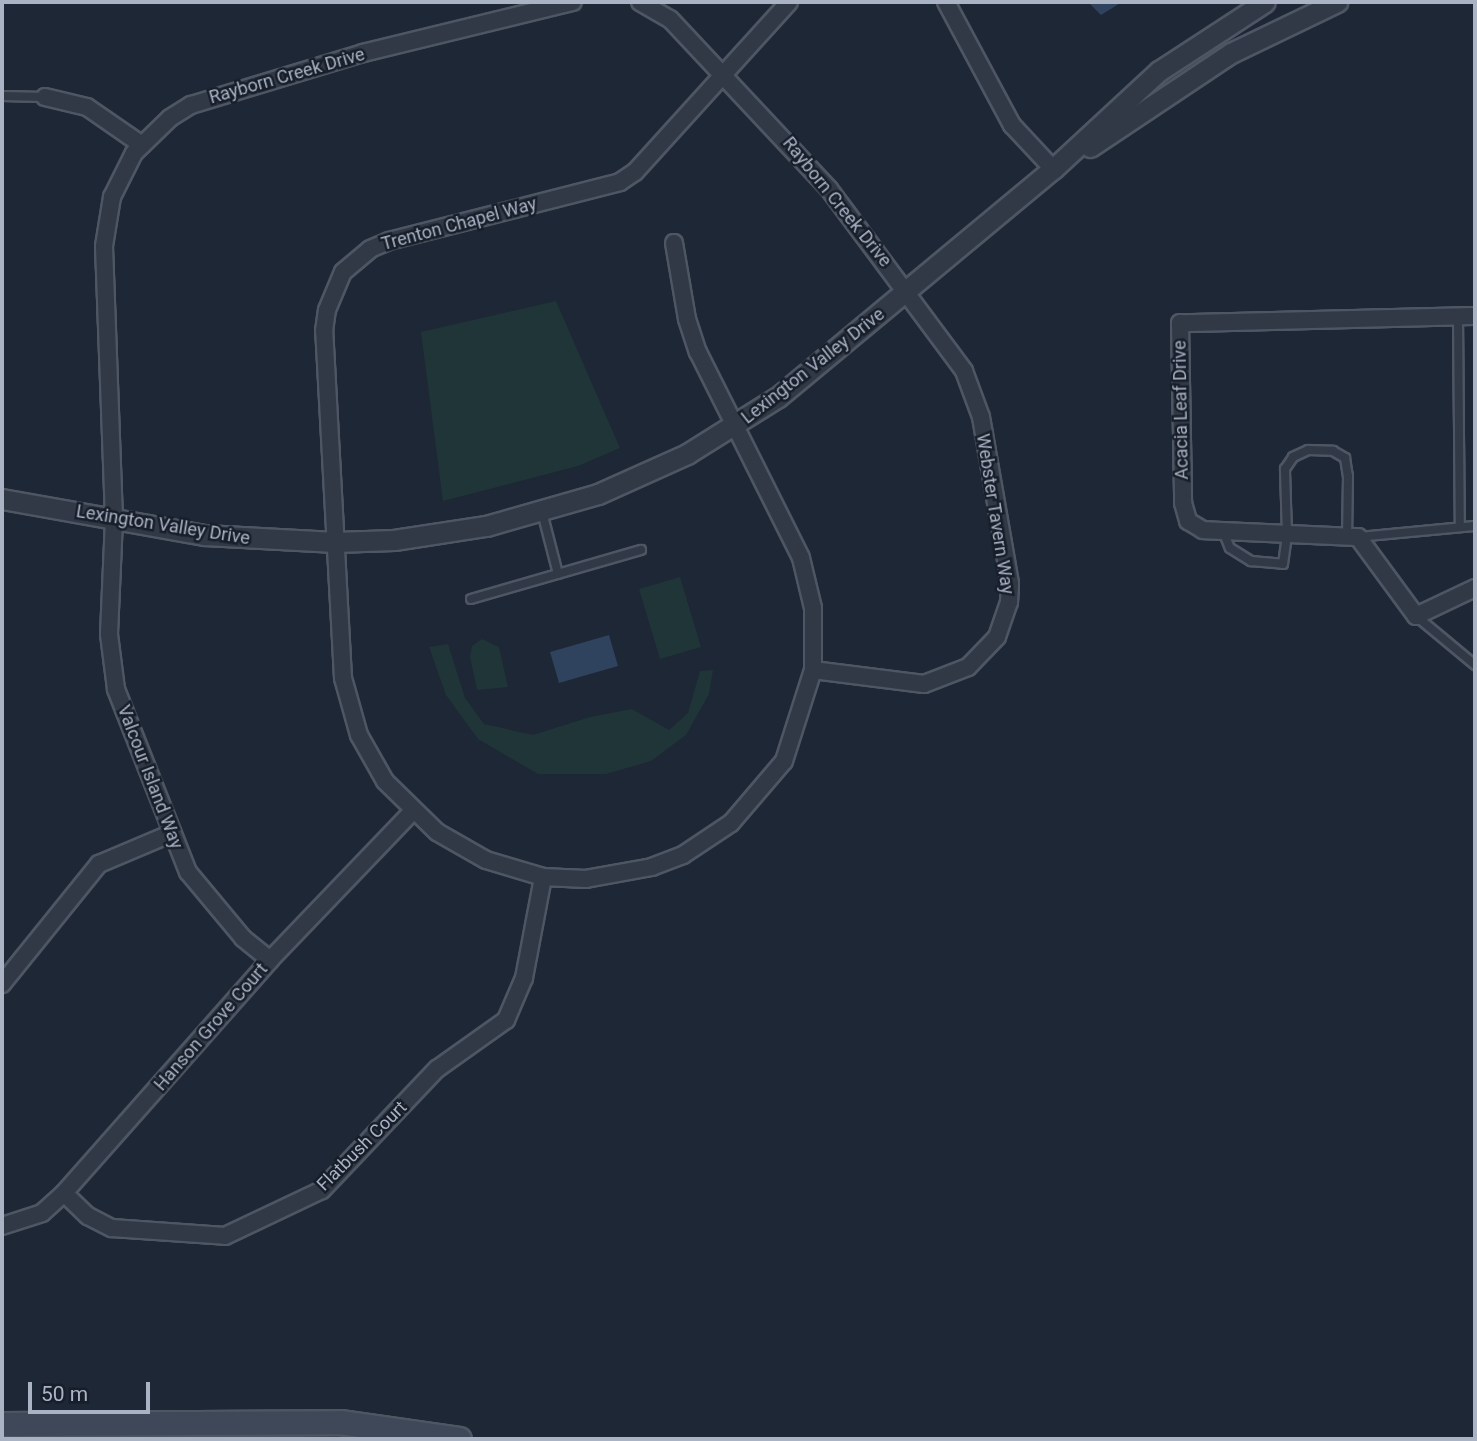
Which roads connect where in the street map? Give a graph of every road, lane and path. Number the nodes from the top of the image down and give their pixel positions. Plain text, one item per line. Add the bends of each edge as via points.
1 (573, 2) edge
2 (640, 2) edge
3 (789, 2) edge
4 (946, 2) edge
5 (1265, 2) edge
6 (1337, 2) edge
7 (723, 72) junction
8 (2, 96) edge
9 (45, 97) joint
10 (142, 145) junction
11 (1053, 169) junction
12 (674, 243) dead end
13 (908, 293) junction
14 (1475, 316) edge
15 (1458, 317) junction
16 (734, 427) junction
17 (2, 499) edge
18 (542, 512) junction
19 (114, 519) junction
20 (1475, 526) edge
21 (1460, 527) junction
22 (1223, 531) junction
23 (1287, 534) junction
24 (1352, 537) junction
25 (335, 542) junction
26 (641, 550) dead end
27 (558, 574) junction
28 (1475, 588) edge
29 (471, 599) dead end
30 (1416, 616) junction
31 (1475, 665) edge
32 (813, 670) junction
33 (412, 812) junction
34 (170, 834) junction
35 (543, 877) junction
36 (270, 960) junction
37 (2, 984) edge
38 (64, 1193) junction
39 (2, 1226) edge
40 (2, 1424) edge
41 (459, 1439) edge

1 - 10 street, Rayborn Creek Drive via 214,96 170,118
2 - 7 street, Rayborn Creek Drive via 670,19
3 - 7 street, Trenton Chapel Way
4 - 11 street via 1012,125
5 - 11 street, Lexington Valley Drive via 1159,71
6 - 11 street, Lexington Valley Drive via 1221,59
7 - 13 street, Rayborn Creek Drive via 829,189
7 - 25 street, Trenton Chapel Way via 635,172 620,182 389,241 370,249 343,272 327,310 324,331
8 - 9 lane
9 - 10 street via 87,107
10 - 19 street, Rayborn Creek Drive via 121,174 106,221
11 - 13 street, Lexington Valley Drive
12 - 16 street, Trenton Chapel Way via 687,318
13 - 16 street, Lexington Valley Drive
13 - 32 street, Webster Tavern Way via 964,371 974,393 1010,583 1005,620 986,652 968,667 935,681 912,685
14 - 15 street, Acacia Leaf Drive
15 - 21 lane
15 - 22 street, Acacia Leaf Drive via 1180,323 1183,503 1188,521 1203,530
16 - 18 street, Lexington Valley Drive via 639,477
16 - 32 street, Trenton Chapel Way via 801,558 813,608
17 - 19 street, Lexington Valley Drive
18 - 25 street, Lexington Valley Drive via 429,536
18 - 27 lane
19 - 25 street, Lexington Valley Drive via 205,535
19 - 34 street, Valcour Island Way via 109,634 117,689
20 - 21 lane
21 - 24 lane
22 - 23 street, Acacia Leaf Drive
22 - 23 lane via 1230,548 1251,561 1280,565 1286,561
23 - 24 street, Acacia Leaf Drive
23 - 24 lane via 1285,469 1293,457 1308,450 1333,451 1345,458
24 - 30 street
25 - 33 street, Trenton Chapel Way via 343,678 349,706 369,756
26 - 27 lane
27 - 29 lane
28 - 30 street
30 - 31 lane
32 - 35 street, Trenton Chapel Way via 784,761 731,823 683,855 652,867 586,879
33 - 35 street, Trenton Chapel Way via 477,856
33 - 36 street, Hanson Grove Court
34 - 36 street, Valcour Island Way via 188,872 243,938
34 - 37 street via 99,864
35 - 38 street, Flatbush Court via 524,978 506,1020 437,1069 322,1190 225,1236 113,1228 88,1216
36 - 38 street, Hanson Grove Court
38 - 39 street, Hanson Grove Court via 33,1217
40 - 41 main road via 340,1422

